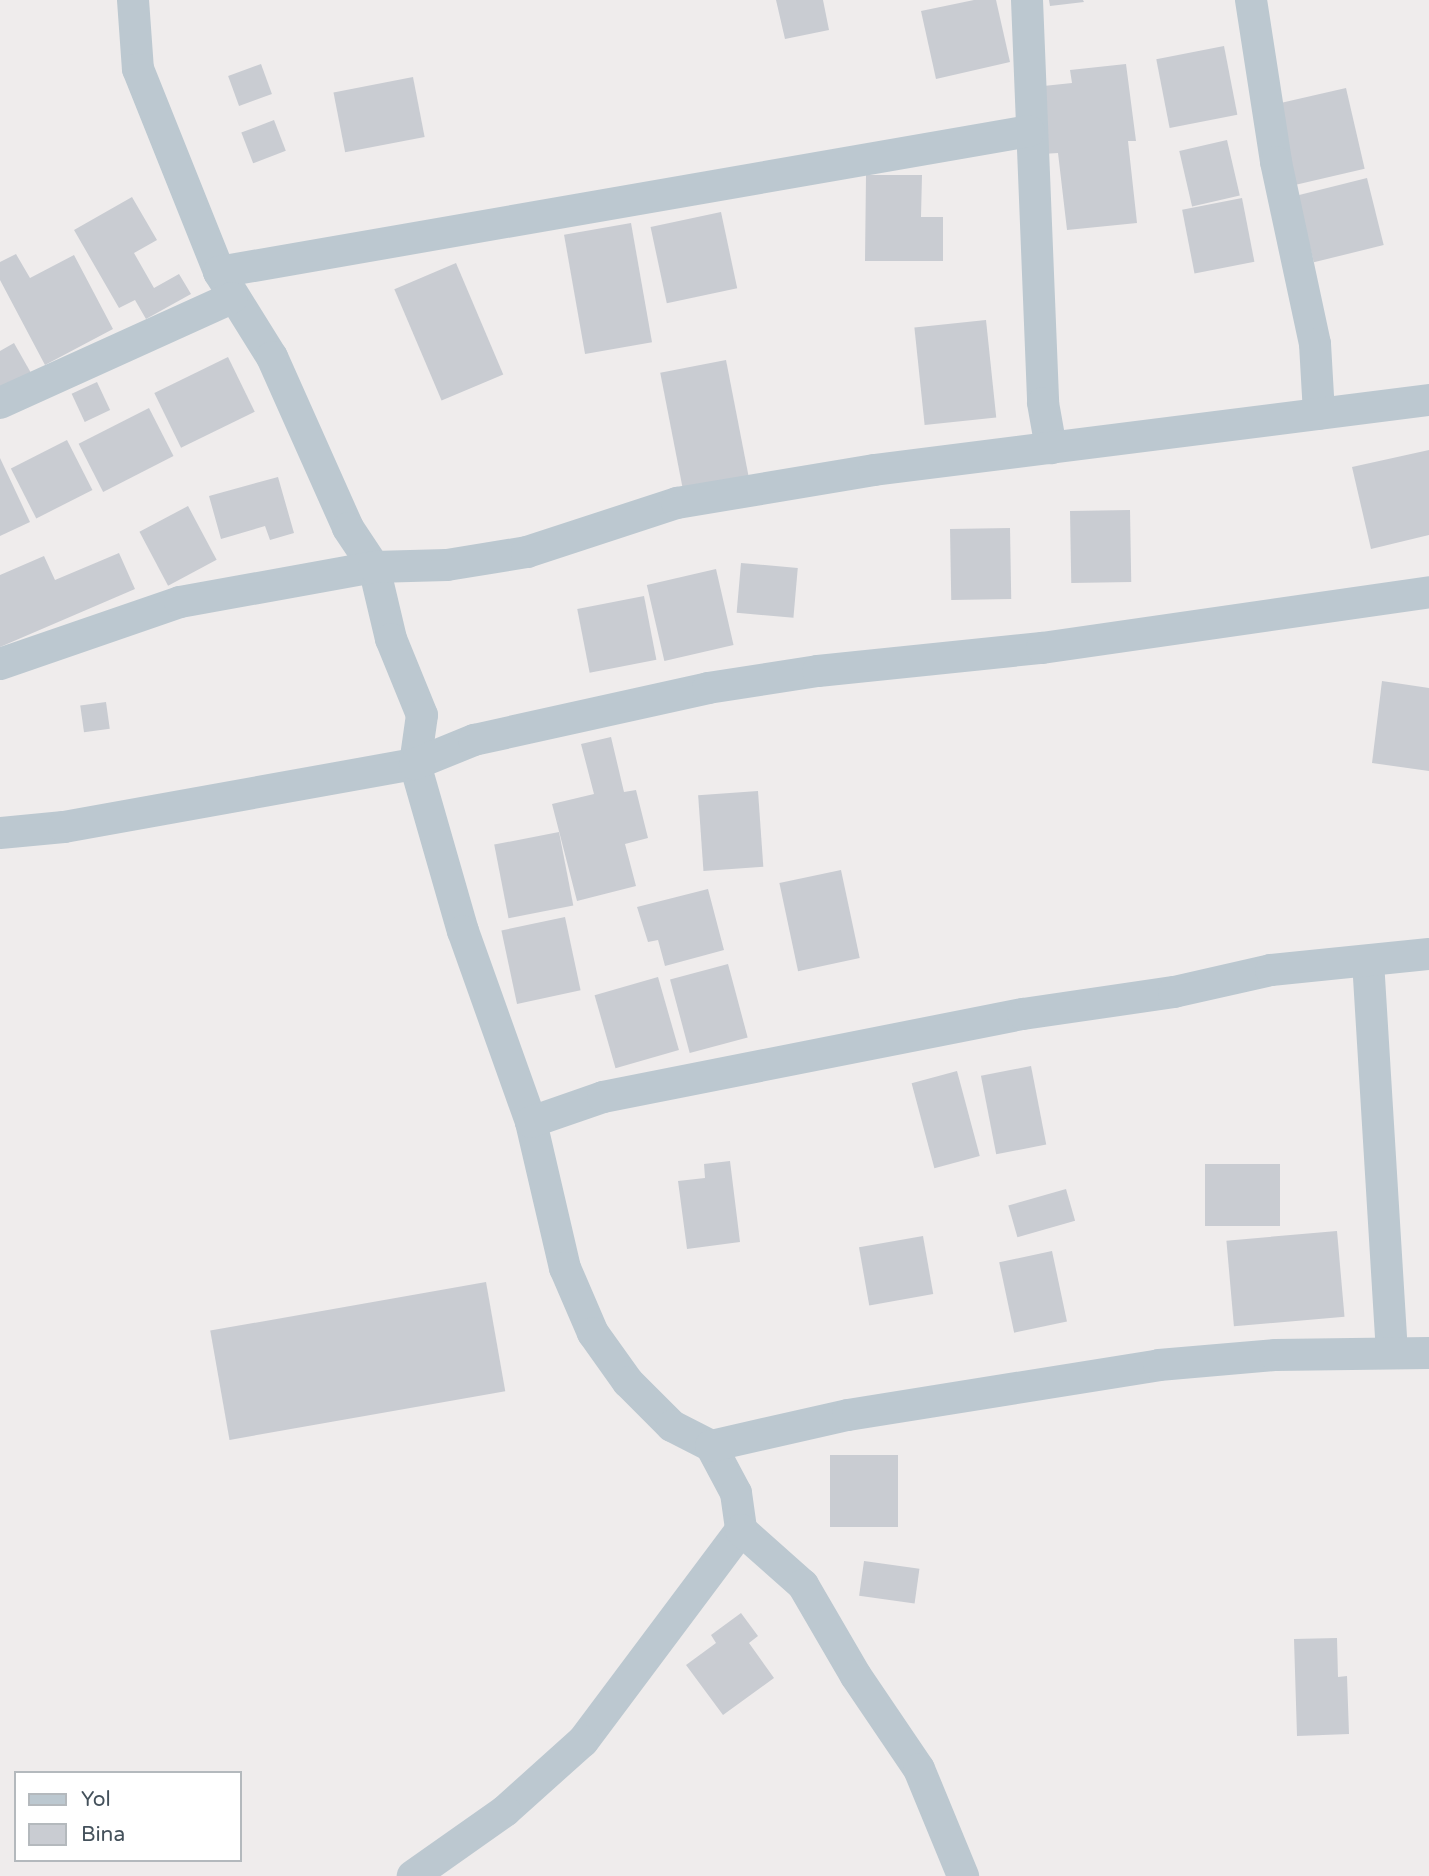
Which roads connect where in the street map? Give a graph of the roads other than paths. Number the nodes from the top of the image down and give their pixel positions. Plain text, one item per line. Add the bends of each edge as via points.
1 (132, 0) edge
2 (1027, 0) edge
3 (1251, 0) edge
4 (1029, 131) junction
5 (225, 285) junction
6 (1429, 400) edge
7 (0, 403) edge
8 (1319, 414) junction
9 (1051, 448) junction
10 (374, 567) junction
11 (1429, 592) edge
12 (0, 664) edge
13 (415, 764) junction
14 (0, 833) edge
15 (1429, 954) edge
16 (1367, 961) junction
17 (531, 1122) junction
18 (1392, 1351) junction
19 (1429, 1353) edge
20 (711, 1446) junction
21 (741, 1530) junction
22 (414, 1876) edge
23 (963, 1876) edge

1 - 5 street via 138,69
2 - 4 street via 1032,37
3 - 8 street via 1276,162 1315,344
4 - 5 street
4 - 9 street via 1044,403
5 - 7 street
5 - 10 street via 272,357 348,528
6 - 8 street
8 - 9 street
9 - 10 street via 874,470 677,503 527,552 447,565
10 - 12 street via 180,602
10 - 13 street via 391,639 422,715
11 - 13 street via 1042,648 818,671 708,688 474,740
13 - 14 street via 64,827
13 - 17 street via 463,930
15 - 16 street
16 - 17 street via 1271,970 1174,992 922,1033 603,1097
16 - 18 street
17 - 20 street via 565,1268 593,1333 628,1382 672,1426
18 - 19 street
18 - 20 street via 1159,1365 848,1415
20 - 21 street via 736,1493
21 - 22 street via 583,1741 505,1811
21 - 23 street via 803,1586 919,1769

